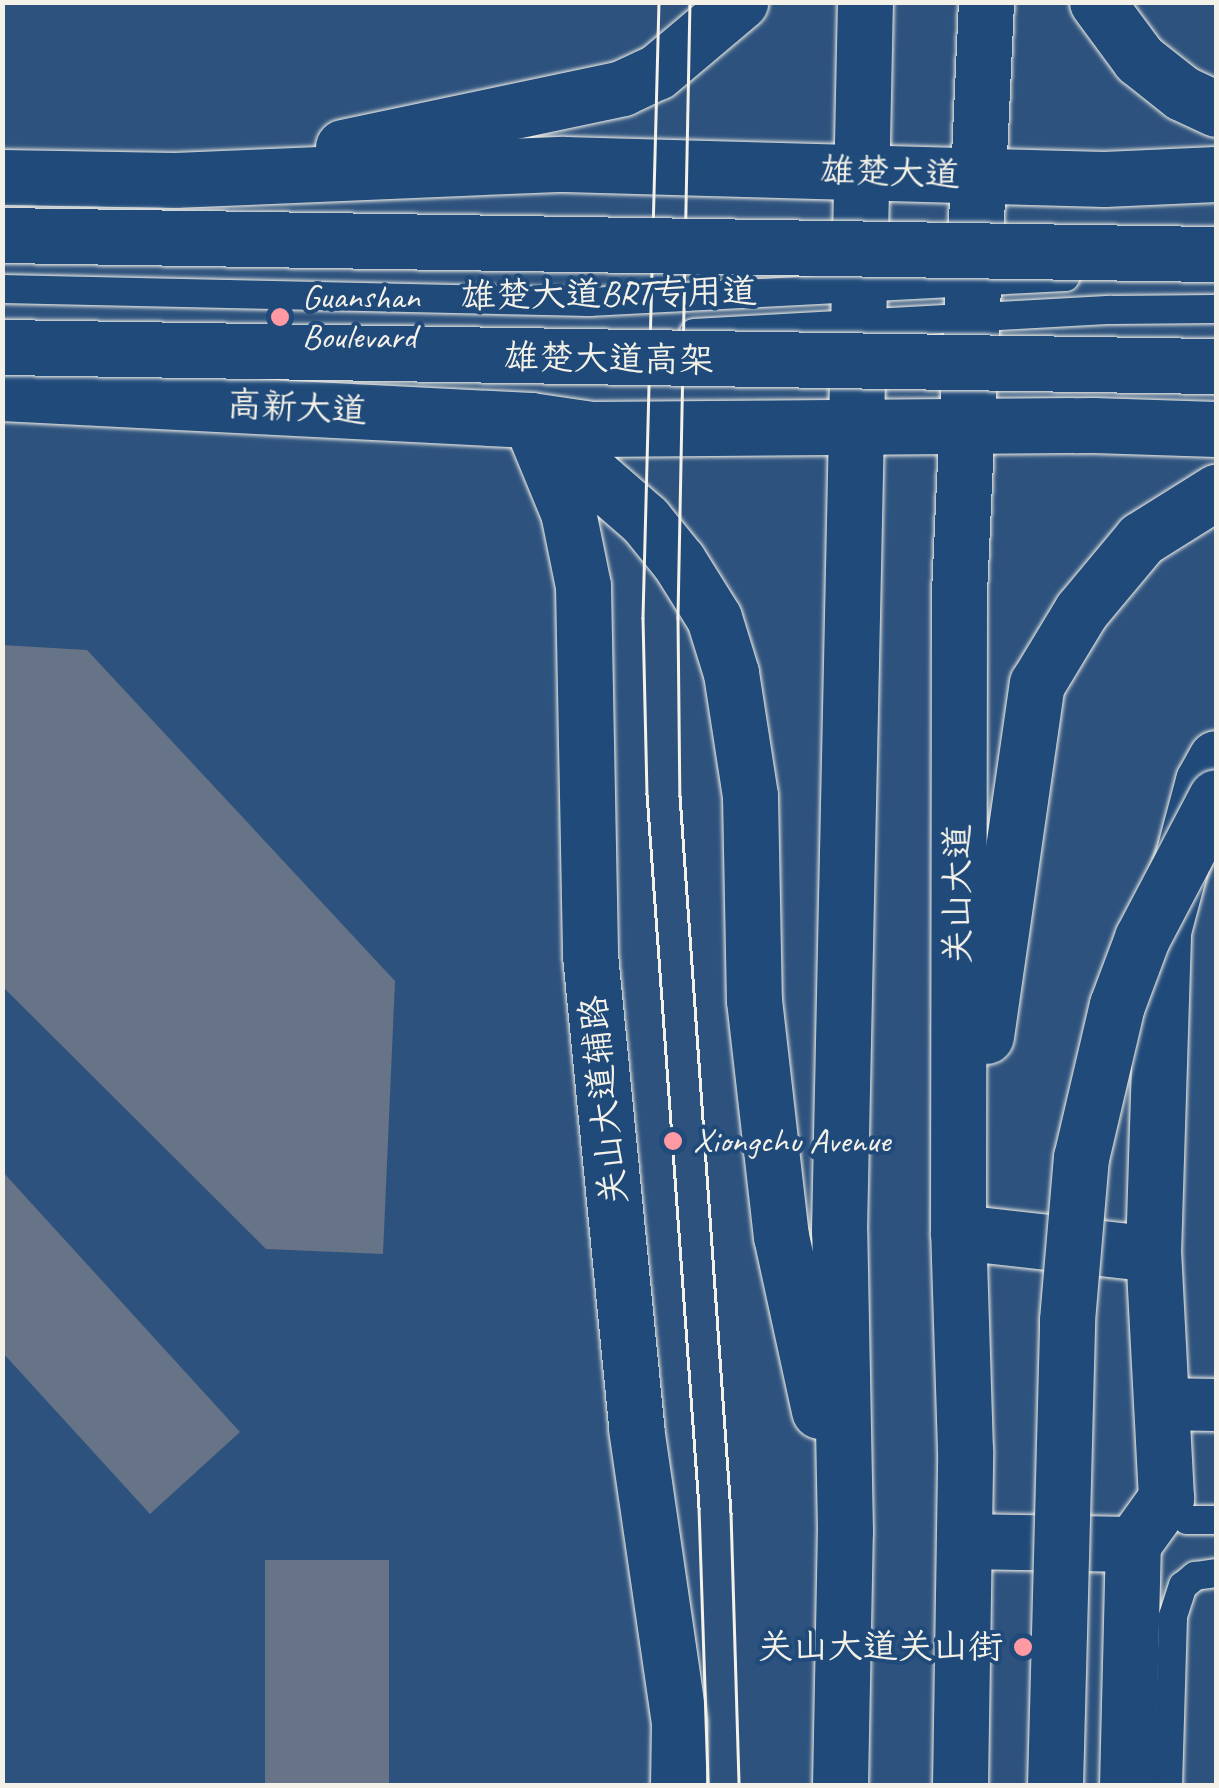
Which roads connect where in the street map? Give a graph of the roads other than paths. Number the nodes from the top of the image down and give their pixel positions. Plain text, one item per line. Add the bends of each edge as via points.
1 (740, 2) edge
2 (866, 2) edge
3 (986, 2) edge
4 (1097, 2) edge
5 (1216, 109) edge
6 (862, 172) junction
7 (1216, 174) edge
8 (980, 175) junction
9 (2, 177) edge
10 (175, 180) junction
11 (2, 235) edge
12 (1216, 254) edge
13 (1216, 272) edge
14 (2, 289) edge
15 (973, 300) junction
16 (858, 306) junction
17 (1216, 310) edge
18 (2, 326) edge
19 (2, 347) edge
20 (1216, 366) edge
21 (2, 393) edge
22 (530, 420) junction
23 (967, 426) junction
24 (855, 427) junction
25 (1216, 429) edge
26 (1216, 492) edge
27 (1216, 758) edge
28 (1216, 796) edge
29 (958, 1232) junction
30 (1153, 1254) junction
31 (1161, 1404) junction
32 (1216, 1405) edge
33 (1166, 1498) junction
34 (1216, 1520) edge
35 (846, 1531) junction
36 (964, 1541) junction
37 (1134, 1544) junction
38 (1216, 1573) edge
39 (678, 1786) edge
40 (840, 1786) edge
41 (960, 1786) edge
42 (1054, 1786) edge
43 (1127, 1786) edge
44 (1168, 1786) edge

1 - 10 main road via 657,72 622,88
2 - 6 main road
3 - 8 main road, 关山大道
4 - 5 main road via 1140,58 1182,93
6 - 8 main road, 雄楚大道
6 - 10 main road, 雄楚大道 via 564,164
6 - 16 main road
7 - 8 main road, 雄楚大道
8 - 15 main road, 关山大道
9 - 10 main road
11 - 12 main road, bridge
13 - 15 lane, 雄楚大道BRT专用道
14 - 16 lane, 雄楚大道BRT专用道
15 - 16 lane, 雄楚大道BRT专用道
15 - 17 lane, 雄楚大道BRT专用道
15 - 23 main road, 关山大道
16 - 18 lane, 雄楚大道BRT专用道 via 588,338
16 - 24 main road
19 - 20 main road, 雄楚大道高架, bridge
21 - 22 main road, 高新大道
22 - 24 main road, 高新大道 via 590,429
22 - 35 main road via 656,534 714,618 731,673 750,796 754,1000 780,1236
22 - 39 main road, 关山大道辅路 via 568,512 583,586 590,955 636,1428 679,1723
23 - 24 main road
23 - 25 main road
23 - 29 main road, 关山大道 via 959,592
24 - 35 main road via 839,1231
26 - 29 main road via 1141,539 1081,612 1038,684
27 - 30 main road via 1163,931
28 - 42 main road, bridge via 1142,938 1117,1005 1082,1158 1068,1320
29 - 30 main road
29 - 36 main road, 关山大道
30 - 31 main road
31 - 32 street
31 - 33 main road
33 - 34 lane via 1187,1520
33 - 37 main road
35 - 40 main road
36 - 37 main road
36 - 41 main road, 关山大道
37 - 43 main road
38 - 44 lane via 1183,1586 1173,1616

